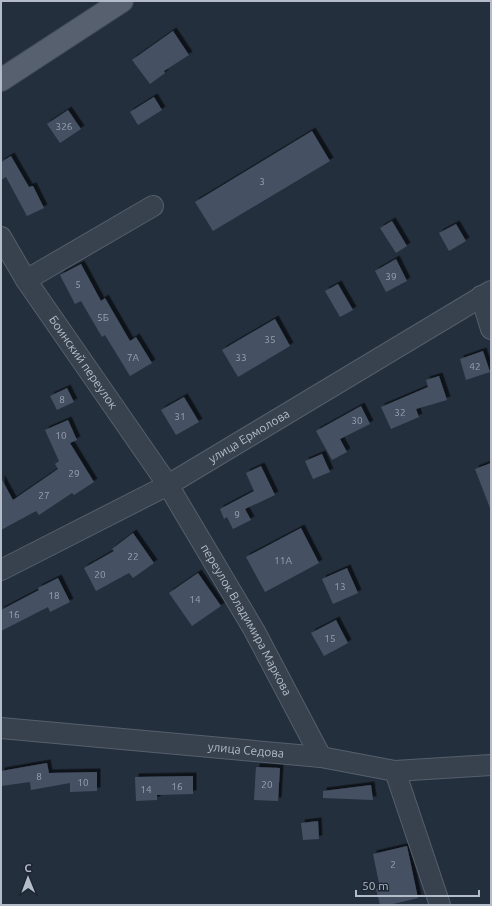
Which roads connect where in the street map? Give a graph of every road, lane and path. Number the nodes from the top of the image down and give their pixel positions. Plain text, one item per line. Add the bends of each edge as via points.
1 (122, 1) edge
2 (1, 80) edge
3 (153, 206) dead end
4 (1, 237) edge
5 (26, 280) junction
6 (486, 293) edge
7 (491, 329) edge
8 (168, 485) junction
9 (1, 570) edge
10 (1, 728) edge
11 (321, 757) junction
12 (491, 765) edge
13 (395, 771) junction
14 (440, 905) edge

1 - 2 main road
3 - 5 street
4 - 5 street, Боинский переулок
5 - 8 street, Боинский переулок
6 - 7 street
6 - 8 street, улица Ермолова
8 - 9 street, улица Ермолова
8 - 11 street, переулок Владимира Маркова via 254,630
10 - 11 street, улица Седова
11 - 13 street, улица Седова
12 - 13 street, улица Седова
13 - 14 street

